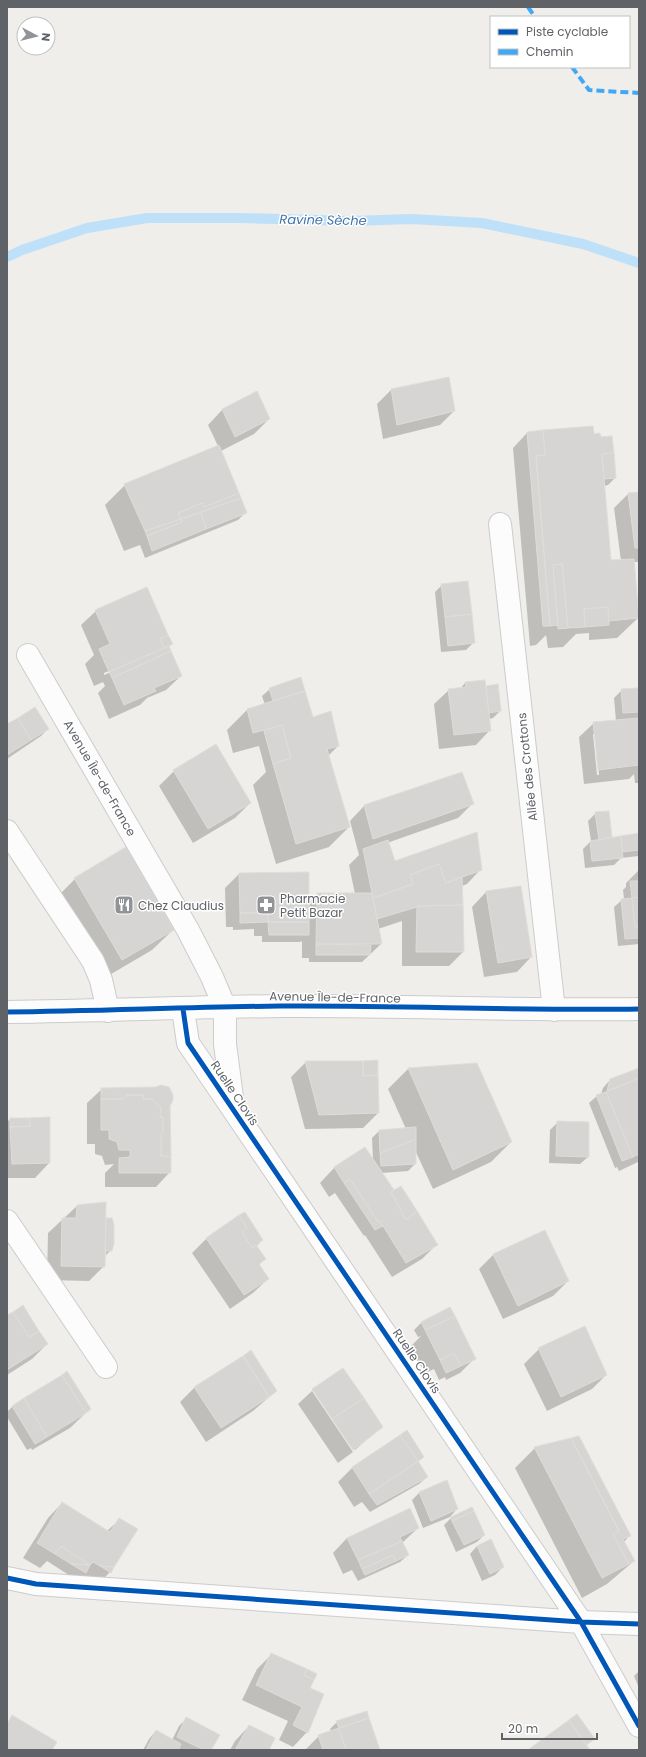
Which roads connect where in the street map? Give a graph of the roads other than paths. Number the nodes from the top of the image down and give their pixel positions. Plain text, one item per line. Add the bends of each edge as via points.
1 (500, 524) dead end
2 (28, 655) dead end
3 (7, 831) edge
4 (225, 1008) junction
5 (183, 1009) junction
6 (639, 1009) edge
7 (554, 1010) junction
8 (108, 1011) junction
9 (7, 1012) edge
10 (233, 1108) junction
11 (7, 1221) edge
12 (106, 1367) dead end
13 (7, 1578) edge
14 (581, 1622) junction
15 (639, 1624) edge
16 (639, 1726) edge

1 - 7 street, Allée des Crottons
2 - 4 street, Avenue Île-de-France via 188,930
3 - 8 street via 93,961 101,980
4 - 5 street, Avenue Île-de-France
4 - 7 street, Avenue Île-de-France via 280,1006
4 - 10 street, Ruelle Clovis via 225,1044
5 - 8 street, Avenue Île-de-France
5 - 10 street, Ruelle Clovis via 188,1043
6 - 7 street, Avenue Île-de-France
8 - 9 street, Avenue Île-de-France
10 - 14 street, Ruelle Clovis
11 - 12 street
13 - 14 street via 44,1585
14 - 15 street
14 - 16 street, Ruelle Clovis

